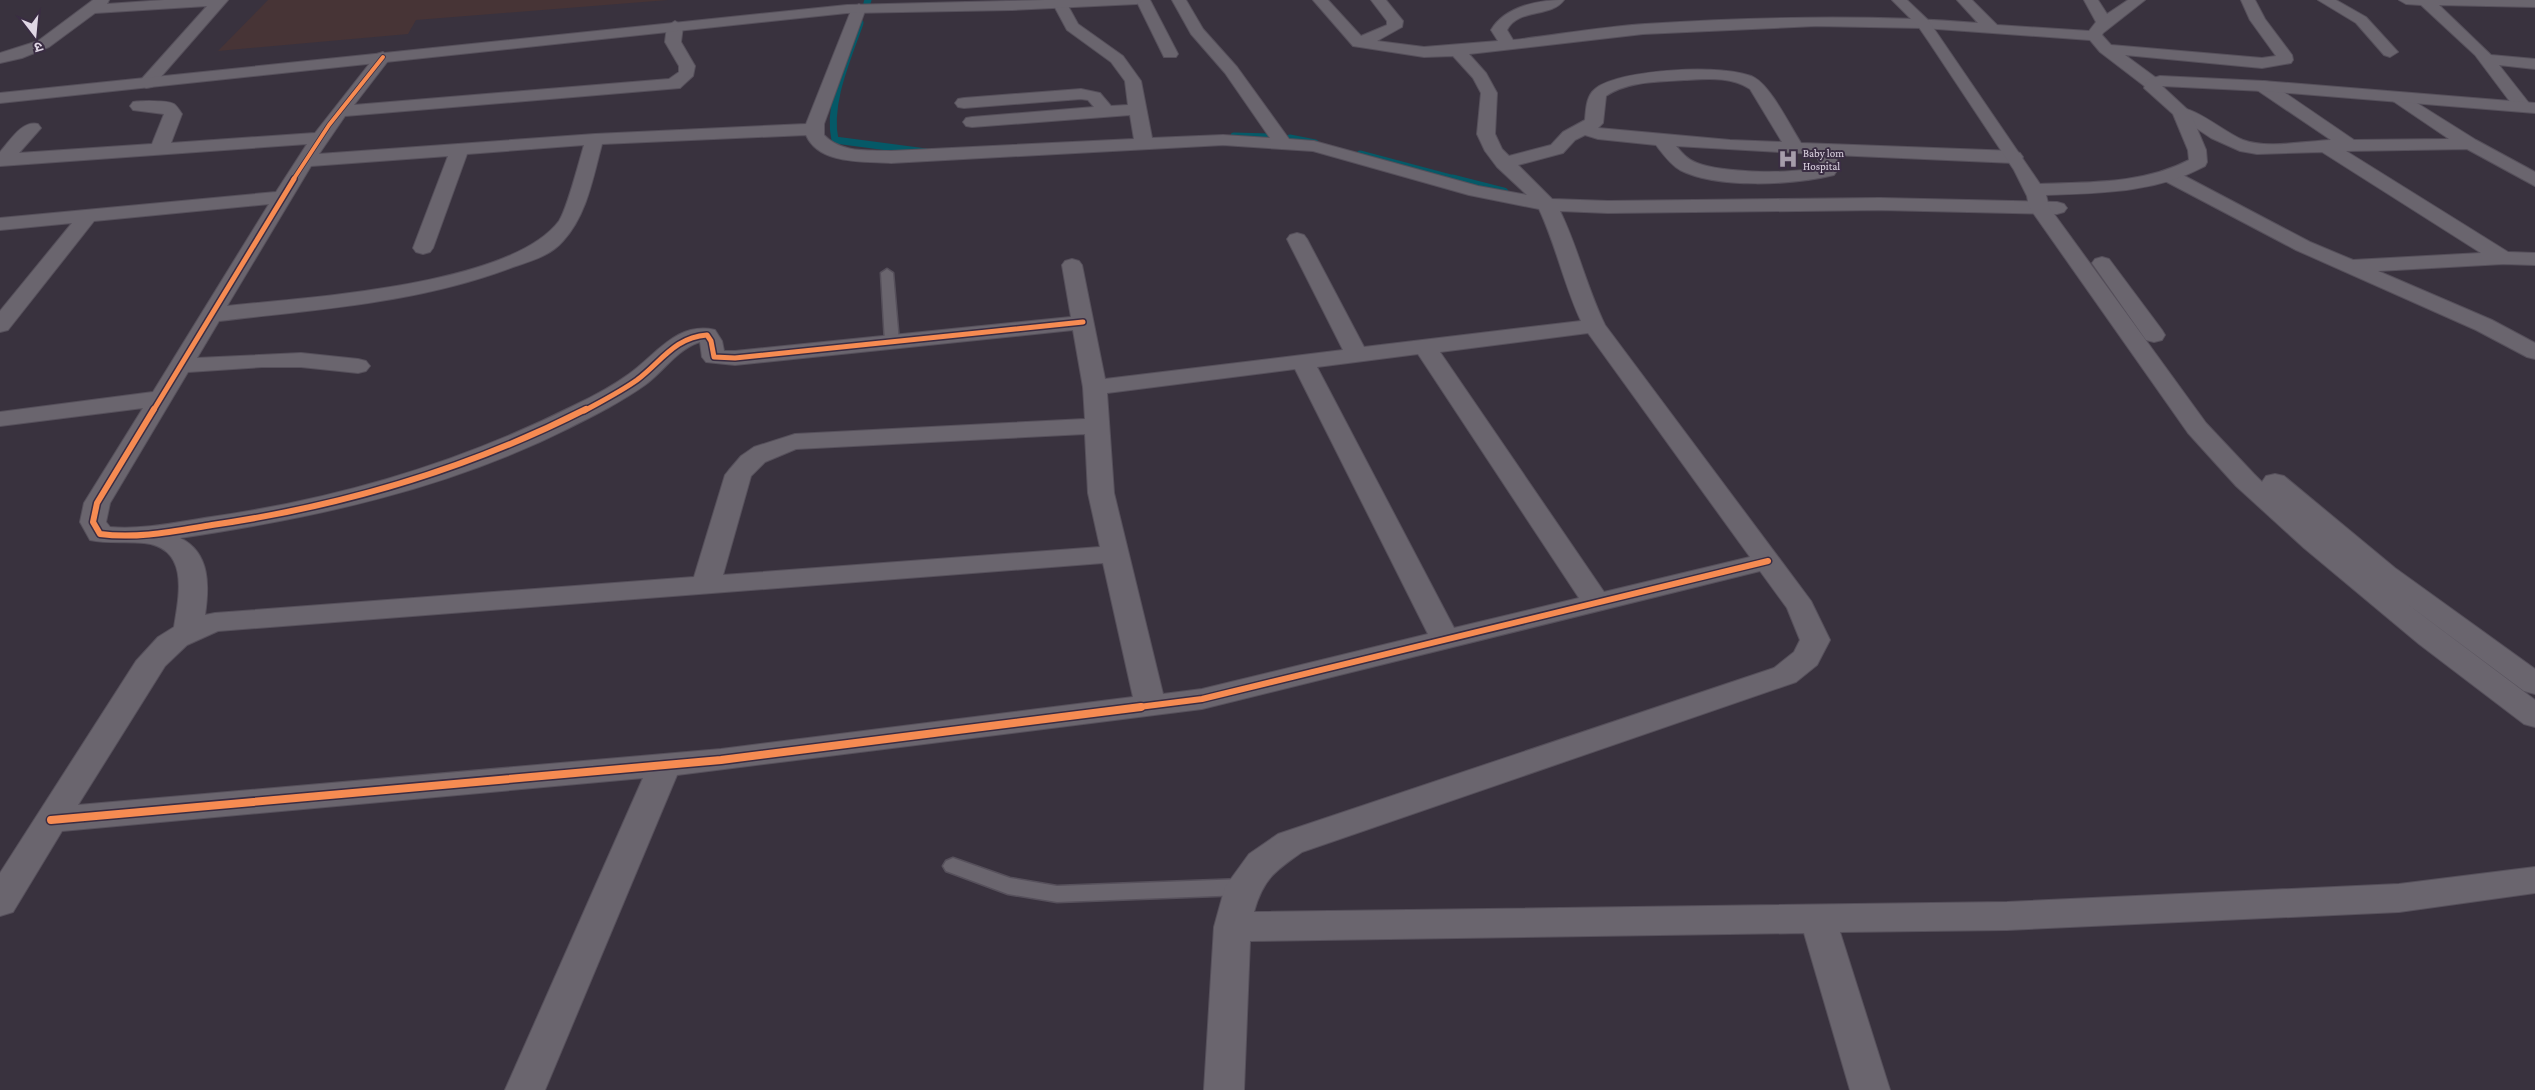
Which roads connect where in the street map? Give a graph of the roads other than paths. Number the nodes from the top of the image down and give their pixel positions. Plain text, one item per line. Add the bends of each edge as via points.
1 (1137, 0) edge
2 (1143, 0) edge
3 (1179, 0) edge
4 (1320, 0) edge
5 (1378, 0) edge
6 (1557, 0) edge
7 (1899, 0) edge
8 (1964, 0) edge
9 (2090, 0) edge
10 (2138, 0) edge
11 (2248, 0) edge
12 (2325, 0) edge
13 (2406, 0) edge
14 (220, 1) edge
15 (2426, 1) edge
16 (2494, 1) edge
17 (2535, 3) edge
18 (1060, 4) junction
19 (96, 5) edge
20 (868, 5) edge
21 (1614, 16) dead end
22 (2104, 22) junction
23 (1923, 23) junction
24 (675, 26) junction
25 (1992, 29) junction
26 (1624, 32) junction
27 (2094, 36) junction
28 (1359, 43) junction
29 (1508, 45) junction
30 (2106, 49) junction
31 (1457, 51) junction
32 (2390, 52) dead end
33 (1170, 54) dead end
34 (384, 57) junction
35 (0, 58) edge
36 (2486, 59) junction
37 (2535, 64) edge
38 (146, 83) junction
39 (2153, 84) junction
40 (957, 86) dead end
41 (2263, 86) junction
42 (2395, 96) junction
43 (0, 98) edge
44 (964, 103) junction
45 (139, 106) dead end
46 (2529, 107) edge
47 (1138, 109) junction
48 (339, 111) junction
49 (1105, 112) junction
50 (2181, 112) junction
51 (972, 122) junction
52 (32, 128) dead end
53 (1584, 128) junction
54 (815, 130) junction
55 (320, 138) junction
56 (595, 139) junction
57 (1662, 140) junction
58 (1283, 143) junction
59 (2470, 144) junction
60 (1144, 145) junction
61 (2350, 145) junction
62 (2326, 146) junction
63 (460, 148) junction
64 (1795, 148) junction
65 (1821, 149) junction
66 (159, 150) junction
67 (983, 152) junction
68 (2014, 157) junction
69 (1, 160) edge
70 (305, 161) junction
71 (1504, 163) junction
72 (2170, 176) junction
73 (2535, 180) edge
74 (282, 198) junction
75 (2042, 200) junction
76 (1547, 205) junction
77 (88, 216) junction
78 (0, 224) edge
79 (1296, 239) dead end
80 (423, 248) dead end
81 (2502, 258) junction
82 (2535, 259) edge
83 (1072, 266) dead end
84 (2350, 267) junction
85 (888, 273) dead end
86 (211, 315) junction
87 (1083, 322) junction
88 (0, 325) edge
89 (1594, 326) junction
90 (892, 342) junction
91 (1425, 347) junction
92 (2535, 352) edge
93 (1358, 355) junction
94 (1303, 362) junction
95 (180, 366) junction
96 (358, 366) dead end
97 (1095, 387) junction
98 (161, 398) junction
99 (0, 419) edge
100 (1097, 426) junction
101 (146, 535) junction
102 (1115, 554) junction
103 (1768, 561) junction
104 (706, 586) junction
105 (1597, 603) junction
106 (188, 630) junction
107 (1445, 639) junction
108 (2535, 684) edge
109 (1150, 705) junction
110 (2535, 716) edge
111 (665, 765) junction
112 (51, 820) junction
113 (953, 866) dead end
114 (2535, 880) edge
115 (1243, 887) junction
116 (0, 902) edge
117 (1818, 919) junction
118 (1232, 927) junction
119 (525, 1090) edge
120 (1224, 1090) edge
121 (1870, 1090) edge

1 - 18 street
2 - 33 street
3 - 58 street via 1196,32 1231,70
4 - 28 street
5 - 28 street via 1395,21 1394,27
6 - 29 street via 1509,16 1501,22 1499,30
7 - 23 street
8 - 25 street
9 - 22 street
10 - 22 street
11 - 30 street via 2285,60 2262,63
12 - 32 street via 2361,20
13 - 15 street
14 - 19 street
14 - 38 street
15 - 16 street
15 - 36 street
16 - 17 street
18 - 20 street
18 - 47 street via 1072,27 1117,59 1126,70 1133,81
19 - 35 street via 43,46
20 - 24 street
20 - 54 street
21 - 26 street
22 - 27 street via 2095,30
23 - 25 street
23 - 26 street via 1823,13
23 - 68 street
24 - 34 street
24 - 48 street via 673,42 687,66 686,74 674,84
25 - 27 street
26 - 29 street
27 - 30 street
28 - 31 street via 1403,50
29 - 31 street
30 - 39 street
31 - 71 street via 1480,76 1488,94 1486,134 1494,152
34 - 38 street
34 - 48 street
36 - 37 street
36 - 46 street
38 - 43 street
39 - 41 street via 2171,80
39 - 50 street via 2152,88
40 - 44 street
41 - 42 street
41 - 61 street
42 - 46 street
42 - 59 street
44 - 49 street via 1081,94 1098,98
44 - 51 street
45 - 66 street via 168,108 173,114
47 - 49 street
47 - 60 street
48 - 55 street
49 - 51 street
50 - 62 street via 2243,147
50 - 72 street via 2198,150 2198,162
51 - 67 street
52 - 69 street
53 - 57 street via 1617,136
53 - 64 street via 1594,122 1600,93 1610,85 1630,80 1731,76 1746,79 1756,86
53 - 71 street via 1569,136 1557,149
54 - 56 street
54 - 67 street via 815,136 826,148 850,155 890,157
55 - 66 street
55 - 70 street
56 - 63 street
56 - 86 street via 570,220 540,250 434,286
57 - 64 street
57 - 65 street via 1688,167 1714,174 1785,176 1827,171 1831,166
58 - 60 street via 1223,140
58 - 76 street via 1314,146 1476,191
59 - 61 street
59 - 73 street
60 - 67 street
61 - 62 street
62 - 81 street
63 - 70 street
63 - 80 street
64 - 65 street
65 - 68 street
66 - 69 street
68 - 75 street
70 - 74 street
71 - 76 street
72 - 75 street
72 - 84 street
74 - 77 street
74 - 86 street
75 - 76 street via 1608,207
75 - 108 street via 2075,227 2212,419 2263,472 2385,574
75 - 110 street via 2197,428 2245,480 2429,637
76 - 89 street
77 - 78 street
77 - 88 street
79 - 93 street
81 - 82 street
81 - 84 street
83 - 87 street
84 - 92 street
85 - 90 lane
86 - 95 street
87 - 90 street
87 - 97 street
89 - 91 street
89 - 103 street
90 - 101 street via 722,359 714,357 707,335 686,337 648,372 598,403 534,434 459,464 360,496 224,524
91 - 93 street
91 - 105 street
93 - 94 street
94 - 97 street
94 - 107 street
95 - 96 street via 302,360
95 - 98 street
97 - 100 street
98 - 99 street
98 - 101 street via 97,504 93,522 100,534 118,538
100 - 102 street via 1101,493
100 - 104 street via 795,442 769,450 749,460 738,475
101 - 106 street via 181,549 191,564 193,590
102 - 104 street
102 - 109 street
103 - 105 street
103 - 115 street via 1801,607 1815,640 1806,658 1785,675 1290,843 1261,863
104 - 106 street via 215,622
105 - 107 street
106 - 112 street via 161,650 146,668
107 - 109 street via 1202,699
109 - 111 street
111 - 112 street
111 - 119 street
112 - 116 street
113 - 115 lane via 1008,886 1057,894
114 - 117 street via 2399,898 2006,916
115 - 118 street
117 - 118 street
117 - 121 street
118 - 120 street

